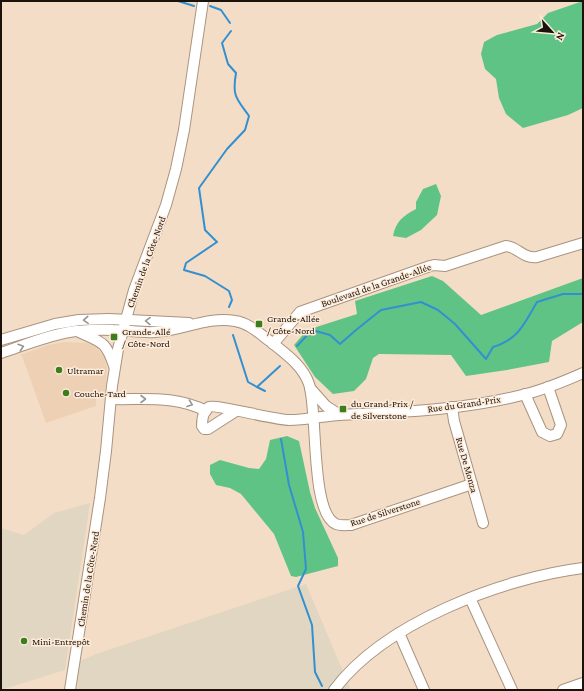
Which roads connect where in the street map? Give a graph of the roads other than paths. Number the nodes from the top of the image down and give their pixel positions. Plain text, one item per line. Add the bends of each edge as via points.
1 (204, 1) edge
2 (583, 243) edge
3 (125, 320) junction
4 (195, 323) junction
5 (122, 330) junction
6 (77, 331) junction
7 (1, 340) edge
8 (273, 344) junction
9 (1, 353) edge
10 (114, 368) junction
11 (583, 373) edge
12 (548, 387) junction
13 (310, 388) junction
14 (525, 394) junction
15 (111, 399) junction
16 (452, 407) junction
17 (206, 411) junction
18 (236, 411) junction
19 (340, 415) junction
20 (314, 418) junction
21 (472, 484) junction
22 (483, 523) dead end
23 (583, 568) edge
24 (470, 598) junction
25 (398, 633) junction
26 (583, 683) edge
27 (70, 690) edge
28 (334, 690) edge
29 (424, 690) edge
30 (512, 690) edge
31 (563, 690) edge

1 - 3 street, Chemin de la Côte-Nord via 174,178
2 - 8 street, Boulevard de la Grande-Allée via 532,258 506,246 445,266 430,266 300,312
4 -> 3 street
3 - 5 street, Chemin de la Côte-Nord
3 -> 7 street via 63,322
4 - 5 street via 170,331
4 - 8 street via 237,321
5 - 6 street
5 - 10 street, Chemin de la Côte-Nord
9 -> 6 street
6 - 10 street via 105,345
8 - 13 street via 299,366
10 - 15 street, Chemin de la Côte-Nord
11 - 12 street, Rue du Grand-Prix
12 - 14 street, Rue du Grand-Prix
12 - 14 street via 561,425 557,434 550,436 542,432
13 - 19 street via 326,406
13 - 20 street
14 - 16 street, Rue du Grand-Prix
15 -> 17 street via 177,400
15 - 27 street, Chemin de la Côte-Nord via 100,498
16 - 19 street, Rue du Grand-Prix
16 - 21 street, Rue De Monza
17 - 18 street, Rue du Grand-Prix via 214,406
17 - 18 street via 202,425 206,429
18 - 20 street, Rue du Grand-Prix via 284,420
19 - 20 street, Rue du Grand-Prix
20 - 21 street, Rue de Silverstone via 316,463 322,501 327,514 335,524 351,525
21 - 22 street, Rue De Monza
23 - 24 street via 530,578
24 - 25 street via 434,613
24 - 30 street
25 - 28 street via 357,665
25 - 29 street
26 - 31 street

